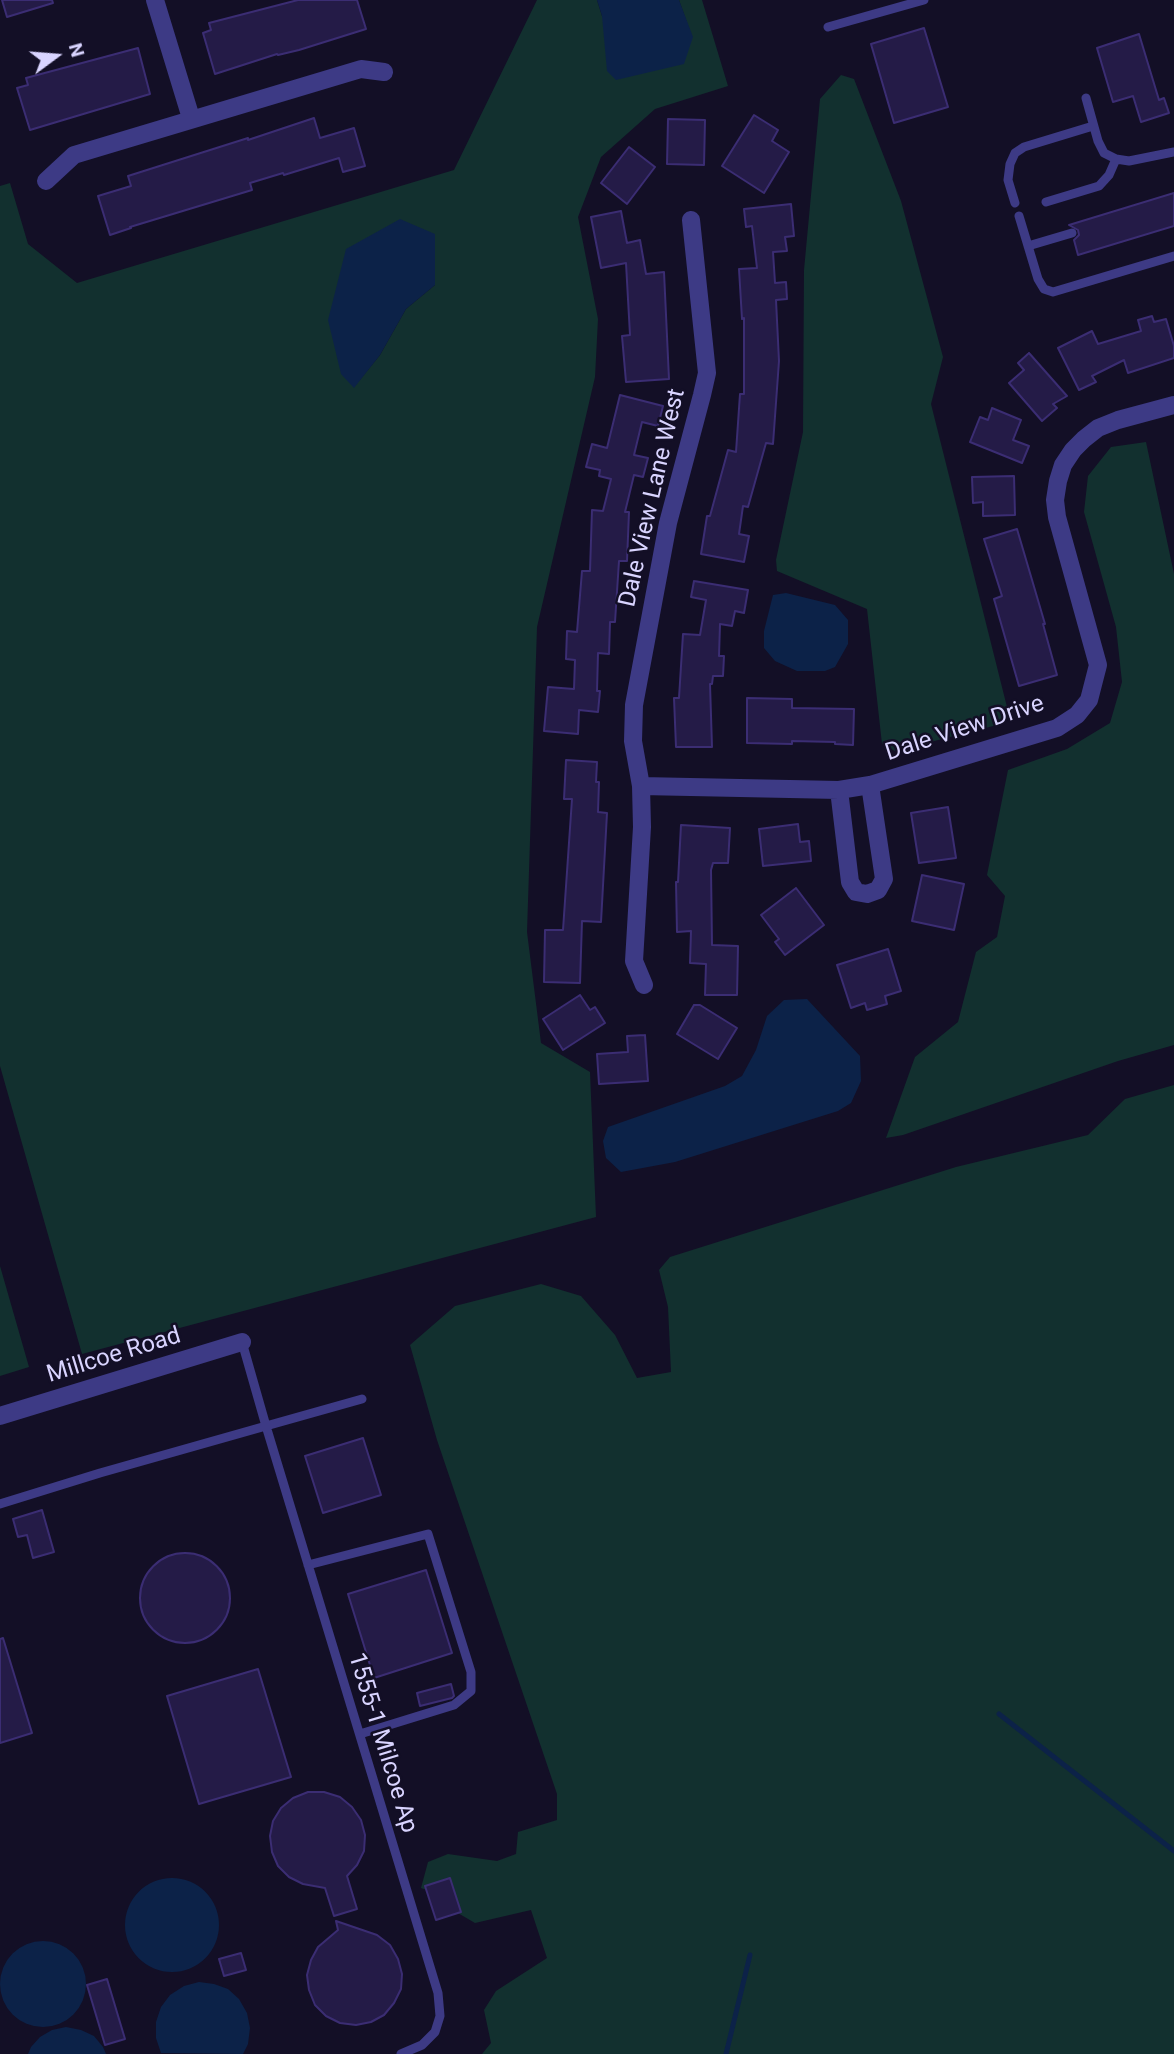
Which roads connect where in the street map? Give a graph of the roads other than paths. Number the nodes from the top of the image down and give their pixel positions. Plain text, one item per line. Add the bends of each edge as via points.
1 (155, 0) edge
2 (924, 0) edge
3 (828, 27) dead end
4 (384, 72) dead end
5 (1086, 98) dead end
6 (191, 118) junction
7 (1093, 125) junction
8 (1174, 152) edge
9 (1116, 159) junction
10 (46, 181) dead end
11 (1046, 202) dead end
12 (1015, 203) dead end
13 (1019, 216) dead end
14 (691, 220) dead end
15 (1072, 233) dead end
16 (1028, 246) junction
17 (1174, 256) edge
18 (1174, 405) edge
19 (870, 785) junction
20 (641, 786) junction
21 (839, 790) junction
22 (643, 985) dead end
23 (242, 1342) joint
24 (362, 1399) dead end
25 (0, 1416) edge
26 (266, 1426) junction
27 (0, 1504) edge
28 (308, 1565) junction
29 (360, 1734) junction
30 (401, 2054) edge

1 - 6 street
2 - 3 lane
4 - 6 street via 361,69
5 - 7 lane
6 - 10 street via 74,155
7 - 9 lane via 1104,153
7 - 12 lane via 1015,153 1008,180
8 - 9 lane via 1129,161
9 - 11 lane via 1099,186
13 - 16 lane
14 - 20 street, Dale View Lane West via 706,373 668,523 634,705 633,741
15 - 16 lane
16 - 17 lane via 1038,279 1044,289 1053,292
18 - 19 street, Dale View Drive via 1098,429 1063,465 1055,500 1057,517 1098,665 1089,700 1057,728
19 - 21 street, Dale View Drive
19 - 21 street via 884,879 878,890 867,894 856,892 850,882
20 - 21 street, Dale View Drive
20 - 22 street, Dale View Lane West via 634,961
23 - 25 street, Millcoe Road
23 - 26 lane, 1555-1 Milcoe Ap
24 - 26 lane
26 - 27 lane
26 - 28 lane, 1555-1 Milcoe Ap
28 - 29 lane, 1555-1 Milcoe Ap
28 - 29 lane via 428,1534 471,1672 471,1691 454,1704
29 - 30 lane, 1555-1 Milcoe Ap via 438,1993 440,2016 435,2032 422,2045

